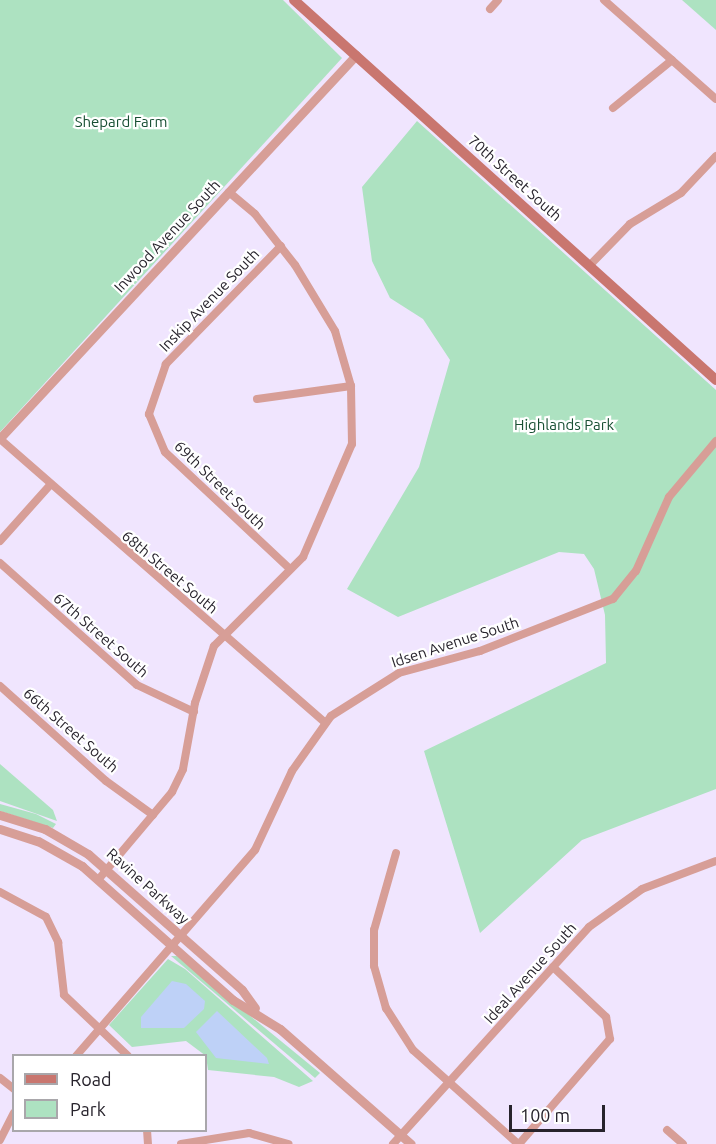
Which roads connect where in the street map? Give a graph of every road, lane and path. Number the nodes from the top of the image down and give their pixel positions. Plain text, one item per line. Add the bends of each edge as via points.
1 (294, 0) edge
2 (498, 0) edge
3 (604, 0) edge
4 (490, 9) dead end
5 (356, 55) junction
6 (672, 60) junction
7 (716, 99) edge
8 (613, 108) dead end
9 (716, 156) edge
10 (229, 192) junction
11 (281, 246) junction
12 (590, 265) junction
13 (716, 380) edge
14 (351, 386) junction
15 (257, 399) dead end
16 (149, 410) joint
17 (0, 438) edge
18 (716, 441) edge
19 (50, 485) junction
20 (0, 541) edge
21 (0, 563) edge
22 (290, 569) junction
23 (222, 634) junction
24 (0, 686) edge
25 (194, 712) junction
26 (325, 723) junction
27 (0, 815) edge
28 (153, 815) junction
29 (0, 829) edge
30 (396, 853) dead end
31 (716, 861) edge
32 (107, 870) junction
33 (98, 880) junction
34 (0, 892) edge
35 (182, 937) junction
36 (173, 947) junction
37 (553, 967) junction
38 (256, 1010) junction
39 (100, 1029) junction
40 (78, 1054) edge
41 (126, 1054) edge
42 (0, 1078) edge
43 (448, 1083) junction
44 (12, 1087) edge
45 (12, 1117) edge
46 (668, 1130) dead end
47 (401, 1135) junction
48 (0, 1140) edge
49 (181, 1144) edge
50 (288, 1144) edge
51 (393, 1144) edge
52 (411, 1144) edge
53 (518, 1144) edge
54 (683, 1144) edge

1 - 5 main road, 70th Street South
2 - 4 street
3 - 6 street
5 - 10 street, Inwood Avenue South
5 - 12 main road, 70th Street South
6 - 7 street
6 - 8 street
9 - 12 street via 681,193 630,224
10 - 11 street
10 - 17 street, Inwood Avenue South
11 - 14 street via 335,331
11 - 16 street, Inskip Avenue South via 166,364
12 - 13 main road, 70th Street South
14 - 15 street
14 - 22 street via 352,444 312,544
16 - 22 street, 69th Street South via 165,452
17 - 19 street, 68th Street South
18 - 26 street, Idsen Avenue South via 669,497 636,571 613,599 480,651 399,673 373,685
19 - 20 street
19 - 23 street, 68th Street South
21 - 25 street, 67th Street South via 137,686
22 - 23 street
23 - 25 street via 208,657
23 - 26 street, 68th Street South
24 - 28 street, 66th Street South via 106,781
25 - 28 street via 183,769
26 - 35 street, Idsen Avenue South via 292,771 255,850
27 - 32 street, Ravine Parkway via 60,836
28 - 32 street
29 - 33 street, Ravine Parkway via 54,849
30 - 43 street via 374,930 376,975 395,1028
31 - 37 street, Ideal Avenue South via 662,879 621,902
32 - 33 street
32 - 35 street, Ravine Parkway
33 - 36 street, Ravine Parkway
34 - 39 street via 46,917 58,942 62,991
35 - 36 street, Idsen Avenue South
35 - 38 street, Ravine Parkway via 242,990
36 - 38 street, Ravine Parkway via 233,1000
36 - 39 street, Idsen Avenue South
37 - 43 street, Ideal Avenue South
37 - 53 street via 606,1017 610,1039
38 - 47 street, Ravine Parkway
39 - 40 street, Idsen Avenue South
39 - 41 street
42 - 44 street
43 - 47 street, Ideal Avenue South
43 - 53 street
45 - 48 street
46 - 54 street
47 - 51 street, Ideal Avenue South
47 - 52 street, Ravine Parkway
49 - 50 street via 249,1133

